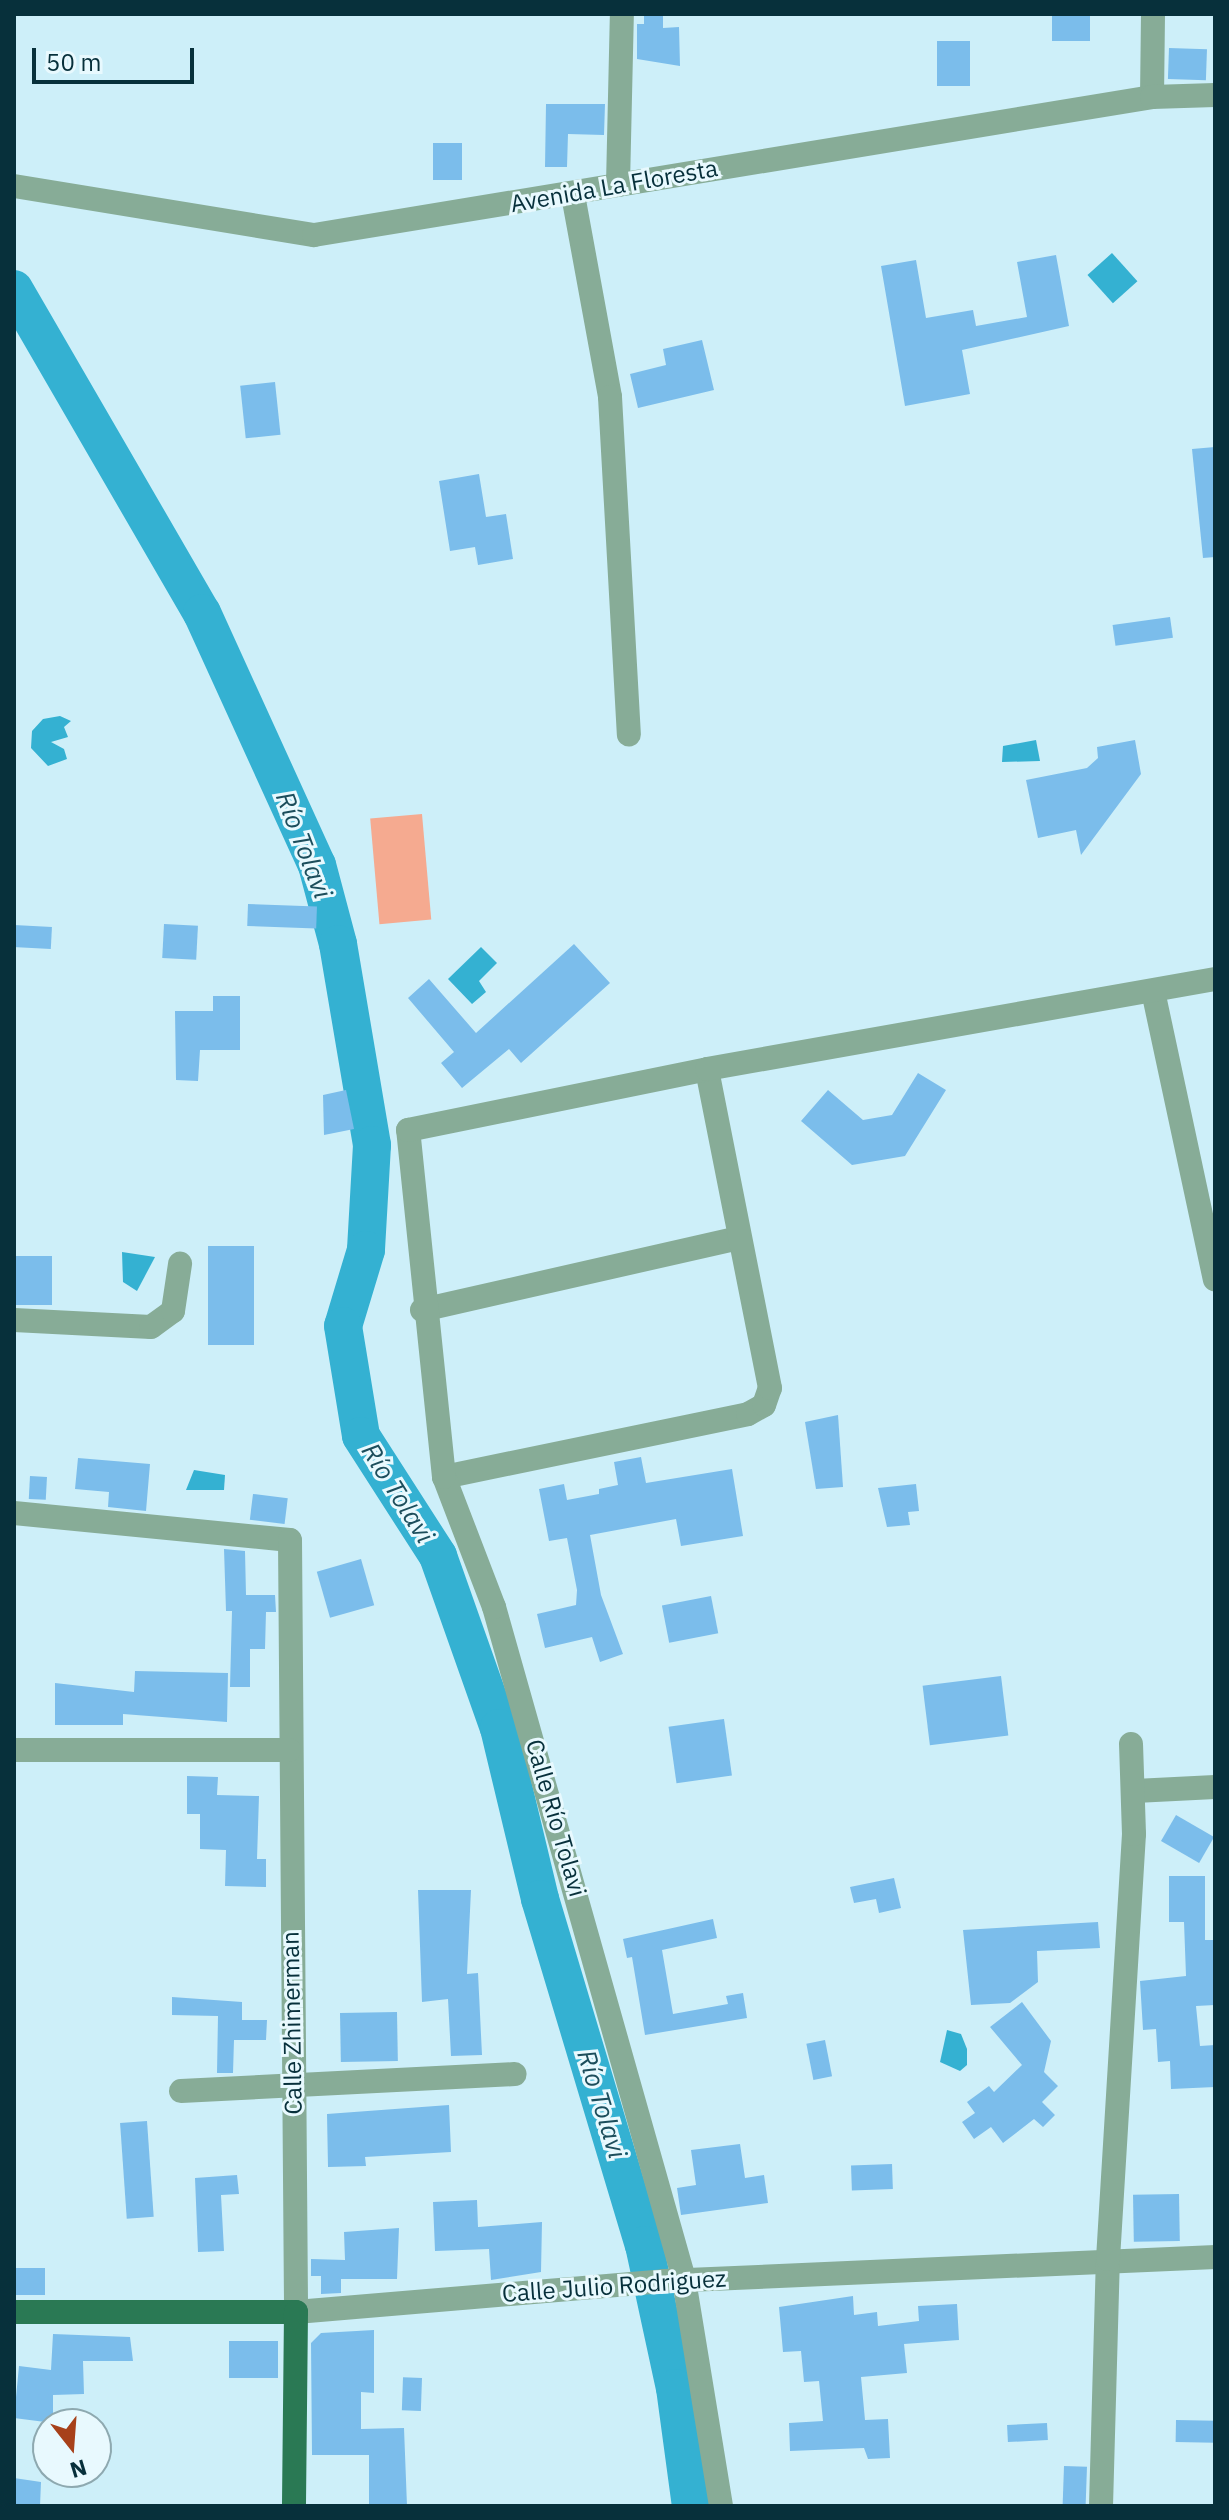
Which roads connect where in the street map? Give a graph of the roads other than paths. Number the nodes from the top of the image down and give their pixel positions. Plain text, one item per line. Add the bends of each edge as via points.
1 (622, 14) edge
2 (1153, 14) edge
3 (1215, 95) edge
4 (1152, 97) junction
5 (618, 185) junction
6 (14, 186) edge
7 (573, 195) junction
8 (629, 734) dead end
9 (1215, 979) edge
10 (1153, 991) junction
11 (707, 1069) junction
12 (739, 1238) junction
13 (180, 1264) dead end
14 (1215, 1279) edge
15 (422, 1310) junction
16 (14, 1320) edge
17 (444, 1477) junction
18 (14, 1513) edge
19 (1131, 1744) dead end
20 (14, 1750) edge
21 (289, 1750) junction
22 (1215, 1787) edge
23 (1135, 1791) junction
24 (515, 2074) dead end
25 (293, 2087) junction
26 (181, 2091) dead end
27 (1215, 2257) edge
28 (1108, 2259) junction
29 (674, 2280) junction
30 (14, 2312) edge
31 (296, 2312) junction
32 (294, 2506) edge
33 (721, 2506) edge
34 (1101, 2506) edge

1 - 5 street
2 - 4 street
3 - 4 street, Avenida La Floresta
4 - 5 street, Avenida La Floresta
5 - 7 street, Avenida La Floresta
6 - 7 street, Avenida La Floresta via 314,235
7 - 8 street via 610,397
9 - 10 street
10 - 11 street
10 - 14 street
11 - 12 street
11 - 15 street, Calle Río Tolavi via 408,1130
12 - 15 street
12 - 17 street via 770,1388 764,1405 748,1414
13 - 16 street via 173,1311 151,1327
15 - 17 street, Calle Río Tolavi
17 - 29 street, Calle Río Tolavi via 494,1607
18 - 21 street, Calle Zhimerman via 290,1540
19 - 23 street
20 - 21 street
21 - 25 street, Calle Zhimerman
22 - 23 street
23 - 28 street
24 - 25 street
25 - 26 street
25 - 31 street, Calle Zhimerman
27 - 28 street, Calle Julio Rodriguez
28 - 29 street, Calle Julio Rodriguez
28 - 34 street
29 - 31 street, Calle Julio Rodriguez
29 - 33 street, Calle Río Tolavi
30 - 31 main road, Calle Julio Rodriguez
31 - 32 main road, Calle Zhimerman

